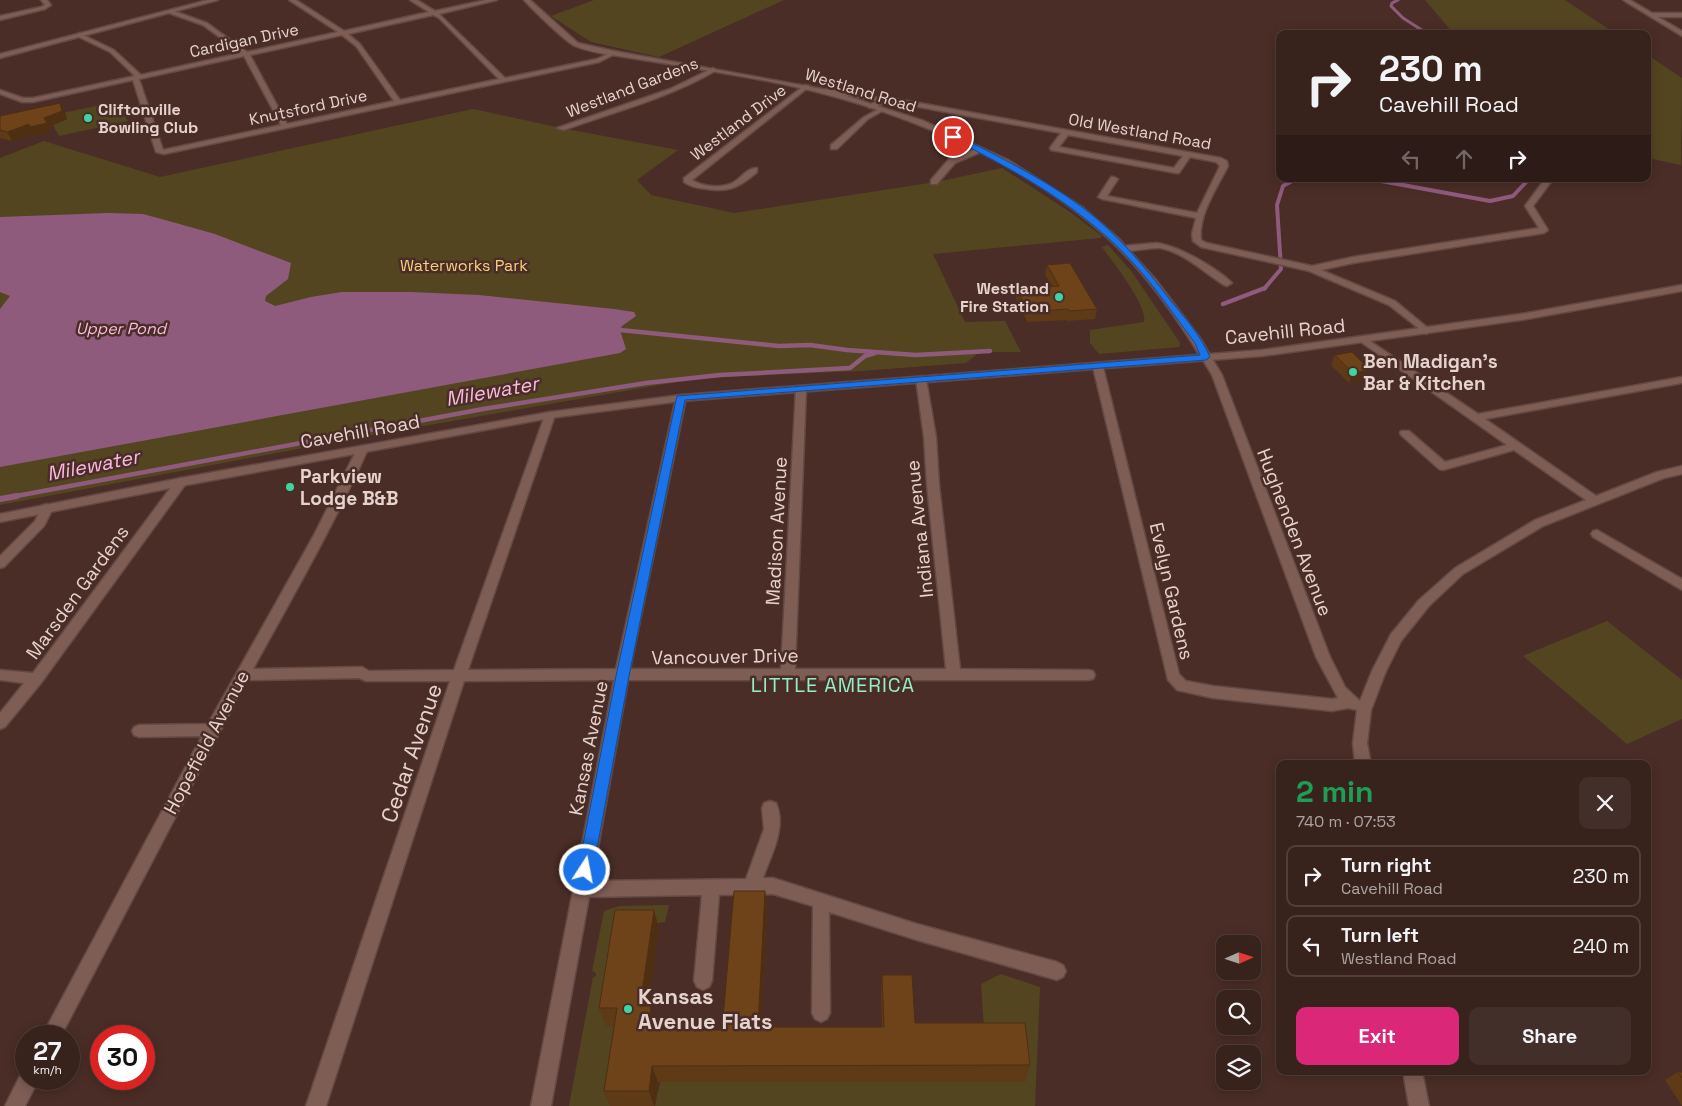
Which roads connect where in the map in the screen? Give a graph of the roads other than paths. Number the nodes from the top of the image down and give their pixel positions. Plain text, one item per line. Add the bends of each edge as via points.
1 (44, 0) edge
2 (215, 0) edge
3 (292, 0) edge
4 (413, 0) edge
5 (494, 0) edge
6 (527, 0) edge
7 (1626, 0) edge
8 (171, 12) junction
9 (434, 12) junction
10 (1650, 14) junction
11 (1682, 15) edge
12 (0, 18) edge
13 (344, 33) junction
14 (1682, 34) edge
15 (79, 36) junction
16 (614, 53) junction
17 (246, 54) junction
18 (0, 56) edge
19 (712, 70) junction
20 (135, 78) junction
21 (503, 79) junction
22 (807, 86) junction
23 (826, 91) junction
24 (0, 92) edge
25 (886, 101) junction
26 (398, 102) junction
27 (870, 106) junction
28 (881, 110) junction
29 (285, 126) junction
30 (561, 128) dead end
31 (1066, 132) junction
32 (834, 147) dead end
33 (981, 150) junction
34 (1188, 155) junction
35 (754, 170) dead end
36 (1114, 179) dead end
37 (934, 182) dead end
38 (1547, 182) edge
39 (1200, 216) junction
40 (1124, 249) junction
41 (1312, 269) junction
42 (1227, 283) dead end
43 (1679, 290) edge
44 (1426, 331) junction
45 (1364, 340) junction
46 (1206, 357) junction
47 (1098, 367) junction
48 (921, 379) junction
49 (1682, 380) edge
50 (801, 389) junction
51 (680, 398) junction
52 (550, 415) junction
53 (1475, 418) junction
54 (1405, 434) dead end
55 (1516, 446) junction
56 (362, 449) junction
57 (1682, 470) edge
58 (182, 482) junction
59 (1594, 500) junction
60 (47, 508) junction
61 (0, 518) edge
62 (1597, 534) dead end
63 (0, 564) edge
64 (1682, 585) edge
65 (788, 674) junction
66 (243, 675) junction
67 (954, 675) junction
68 (1088, 675) dead end
69 (0, 676) edge
70 (459, 676) junction
71 (622, 676) junction
72 (36, 679) junction
73 (1350, 702) junction
74 (1364, 710) junction
75 (0, 724) edge
76 (213, 730) junction
77 (139, 731) dead end
78 (1362, 760) edge
79 (770, 808) dead end
80 (752, 886) junction
81 (711, 887) junction
82 (582, 889) junction
83 (821, 901) junction
84 (1057, 971) dead end
85 (703, 981) dead end
86 (821, 1013) dead end
87 (57, 1025) edge
88 (1413, 1075) edge
89 (23, 1090) edge
90 (15, 1106) edge
91 (316, 1106) edge
92 (541, 1106) edge
93 (1419, 1106) edge

1 - 12 street via 48,5 43,8
2 - 8 street
3 - 13 street
4 - 9 street
5 - 9 street, Cardigan Drive
6 - 16 street, Westland Road via 576,44
7 - 10 street
8 - 15 street
8 - 17 street via 205,24
9 - 13 street, Cardigan Drive
9 - 21 street
10 - 11 street
10 - 14 street
13 - 17 street, Cardigan Drive
13 - 26 street via 358,45
15 - 18 street
15 - 20 street, Knutsford Drive via 112,51 136,72 139,76
16 - 19 street, Westland Road
16 - 21 street, Knutsford Drive via 599,60
17 - 20 street, Cardigan Drive
17 - 29 street
19 - 22 street, Westland Road
19 - 30 street, Westland Gardens via 672,90
20 - 24 street, Cardigan Drive via 33,100 22,100
20 - 29 street, Knutsford Drive via 160,152
21 - 26 street, Knutsford Drive
22 - 23 street, Westland Road
22 - 35 street, Westland Drive via 687,180 693,185 730,189
23 - 25 street
23 - 27 street, Westland Road
25 - 27 street, Old Westland Road
25 - 31 street, Old Westland Road
26 - 29 street, Knutsford Drive
27 - 28 street, Westland Road
28 - 32 street via 866,118
28 - 33 street, Westland Road via 921,123
31 - 34 street, Old Westland Road
31 - 34 street via 1054,148 1176,171
33 - 37 street via 952,161
33 - 40 street, Westland Road via 1079,209
34 - 39 street, Old Westland Road via 1224,163
36 - 39 street via 1102,197
38 - 41 street via 1529,206 1544,230
39 - 41 street, Old Westland Road via 1197,241
40 - 42 street via 1165,247
40 - 46 street, Westland Road via 1196,338
41 - 44 street, Old Westland Road via 1392,303
43 - 44 street, Cavehill Road
44 - 45 street, Cavehill Road
45 - 46 street, Cavehill Road
45 - 53 street
46 - 47 street, Cavehill Road
46 - 73 street, Hughenden Avenue via 1217,375 1323,658
47 - 48 street, Cavehill Road
47 - 73 street, Evelyn Gardens via 1173,676 1182,686 1213,692 1332,705
48 - 50 street, Cavehill Road
48 - 67 street, Indiana Avenue via 930,437
49 - 53 street
50 - 51 street, Cavehill Road
50 - 65 street, Madison Avenue
51 - 52 street, Cavehill Road
51 - 71 street, Kansas Avenue
52 - 56 street, Cavehill Road
52 - 70 street, Cedar Avenue
53 - 55 street
54 - 55 street via 1443,466
55 - 59 street
56 - 58 street, Cavehill Road
56 - 66 street, Hopefield Avenue via 345,490
57 - 59 street
58 - 60 street, Cavehill Road
58 - 72 street, Marsden Gardens
59 - 74 street via 1539,523 1459,571 1424,603 1396,638
60 - 61 street, Cavehill Road
60 - 63 street via 40,523
62 - 64 street
65 - 67 street, Vancouver Drive
65 - 71 street, Vancouver Drive
66 - 70 street, Vancouver Drive via 362,672 366,676
66 - 76 street, Hopefield Avenue
67 - 68 street, Vancouver Drive
69 - 72 street
70 - 71 street, Vancouver Drive
70 - 91 street, Cedar Avenue
71 - 82 street, Kansas Avenue
72 - 75 street, Marsden Gardens
73 - 74 street, Hughenden Avenue
74 - 78 street via 1360,743
76 - 77 street
76 - 87 street, Hopefield Avenue
79 - 80 street via 772,830
80 - 81 street
80 - 83 street via 773,886
81 - 82 street
81 - 85 street
82 - 92 street, Kansas Avenue
83 - 84 street
83 - 86 street
88 - 93 street
89 - 90 street

